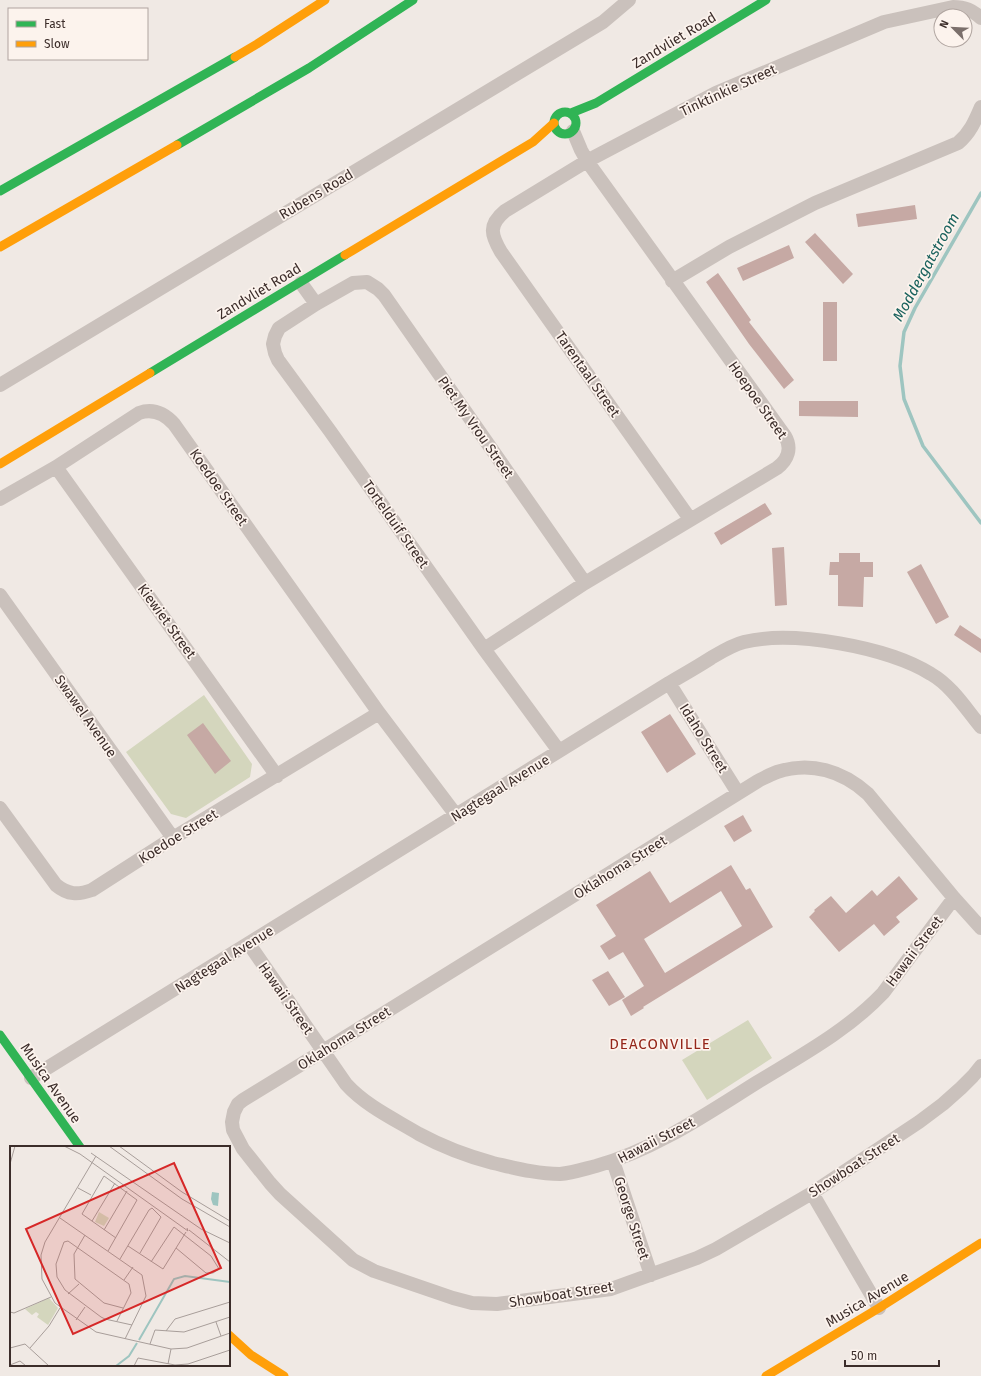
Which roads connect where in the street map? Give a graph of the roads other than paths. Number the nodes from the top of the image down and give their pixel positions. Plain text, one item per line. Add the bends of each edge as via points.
1 (325, 0) edge
2 (412, 0) edge
3 (629, 0) edge
4 (766, 0) edge
5 (981, 18) edge
6 (596, 103) junction
7 (981, 107) edge
8 (571, 113) junction
9 (554, 123) junction
10 (569, 130) junction
11 (533, 142) junction
12 (584, 156) junction
13 (0, 191) edge
14 (493, 226) joint
15 (0, 247) edge
16 (672, 280) junction
17 (301, 282) junction
18 (361, 282) joint
19 (316, 304) junction
20 (0, 385) edge
21 (0, 464) edge
22 (56, 467) junction
23 (1, 497) edge
24 (690, 518) junction
25 (585, 583) junction
26 (0, 595) edge
27 (484, 649) junction
28 (669, 683) junction
29 (379, 713) junction
30 (981, 726) edge
31 (560, 751) junction
32 (277, 776) junction
33 (738, 793) junction
34 (0, 808) edge
35 (456, 815) junction
36 (173, 838) junction
37 (954, 898) junction
38 (981, 928) edge
39 (248, 944) junction
40 (0, 1035) edge
41 (323, 1051) junction
42 (981, 1066) edge
43 (31, 1078) junction
44 (234, 1112) joint
45 (79, 1146) edge
46 (613, 1161) junction
47 (812, 1192) junction
48 (981, 1243) edge
49 (651, 1275) junction
50 (879, 1308) junction
51 (230, 1336) edge
52 (284, 1376) edge
53 (766, 1376) edge

1 - 13 main road via 257,44
2 - 15 main road via 309,68
3 - 20 street, Rubens Road via 603,22
4 - 6 main road, Zandvliet Road
5 - 12 street, Tinktinkie Street via 969,9 953,7 884,22 716,93
6 - 8 main road, Zandvliet Road
6 - 10 main road, Zandvliet Road
7 - 16 street via 970,131 958,143 815,203 729,246
8 - 9 main road via 558,114
8 - 10 main road via 576,118
9 - 10 main road via 554,127
9 - 11 main road, Zandvliet Road
10 - 11 main road, Zandvliet Road
10 - 12 street, Hoepoe Street
11 - 17 main road, Zandvliet Road
12 - 14 street, Tinktinkie Street via 499,216
12 - 16 street, Hoepoe Street
14 - 24 street, Tarentaal Street via 493,237 501,252
16 - 24 street, Hoepoe Street via 785,436 789,447 786,460 782,464
17 - 19 street
17 - 21 main road, Zandvliet Road
18 - 19 street, Tortelduif Street via 353,283
18 - 25 street, Piet My Vrou Street via 367,282 384,295
19 - 27 street, Tortelduif Street via 279,328 273,344 278,360
22 - 23 street, Koedoe Street
22 - 29 street, Koedoe Street via 139,413 159,412 169,419
22 - 32 street, Kiewiet Street
24 - 25 street, Hoepoe Street
25 - 27 street, Hoepoe Street
26 - 36 street, Swawel Avenue
27 - 31 street, Tortelduif Street
28 - 30 street, Nagtegaal Avenue via 742,642 781,638 839,644 865,648 896,658 932,674 953,693
28 - 31 street, Nagtegaal Avenue
28 - 33 street, Idaho Street
29 - 32 street, Koedoe Street
29 - 35 street, Koedoe Street
31 - 35 street, Nagtegaal Avenue
32 - 36 street, Koedoe Street
33 - 37 street, Oklahoma Street via 776,772 802,767 815,768 849,779 868,794
33 - 41 street, Oklahoma Street
34 - 36 street, Koedoe Street via 56,885 62,890 76,894 92,890
35 - 39 street, Nagtegaal Avenue
37 - 38 street, Oklahoma Street
37 - 46 street, Hawaii Street via 882,993 852,1022 702,1116 649,1146
39 - 41 street, Hawaii Street
39 - 43 street, Nagtegaal Avenue
40 - 43 main road, Musica Avenue
41 - 44 street, Oklahoma Street via 243,1100
41 - 46 street, Hawaii Street via 346,1084 359,1097 421,1135 456,1152 548,1174 575,1172
42 - 47 street, Showboat Street via 937,1109
43 - 45 main road, Musica Avenue
44 - 49 street, Showboat Street via 232,1122 236,1139 270,1183 353,1260 374,1271 453,1298 497,1304 611,1289
46 - 49 street, George Street
47 - 49 street, Showboat Street via 716,1249
47 - 50 street
48 - 50 main road, Musica Avenue
50 - 53 main road, Musica Avenue
51 - 52 main road via 251,1354

